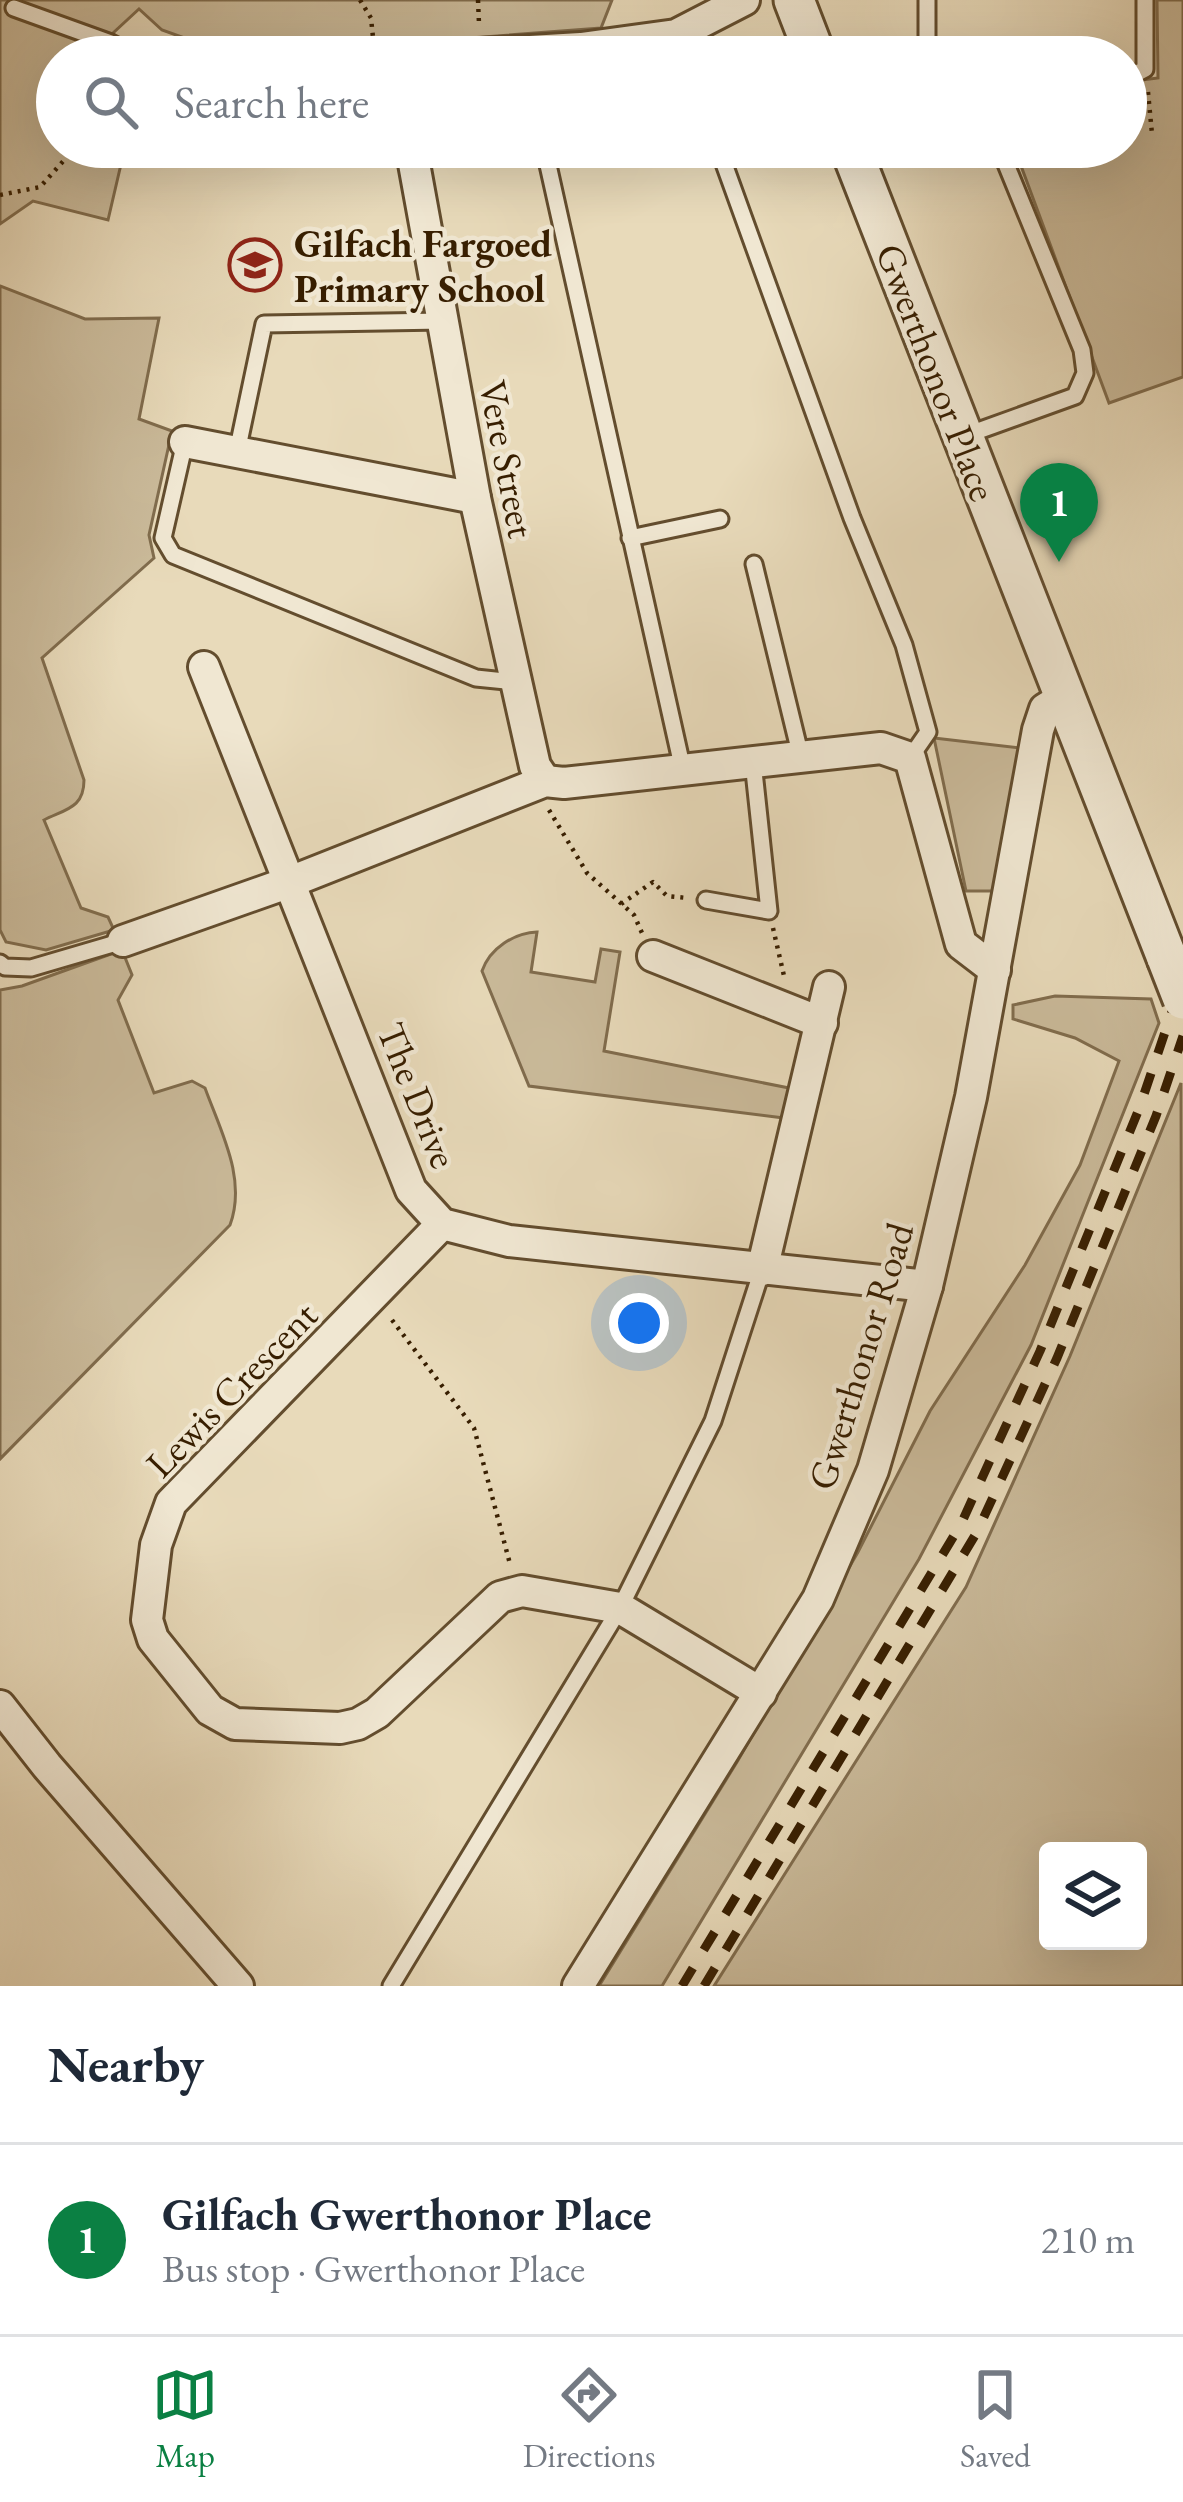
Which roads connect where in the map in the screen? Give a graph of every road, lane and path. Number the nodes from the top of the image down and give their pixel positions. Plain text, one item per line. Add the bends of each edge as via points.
1 (360, 0) edge
2 (745, 0) edge
3 (794, 0) edge
4 (927, 0) edge
5 (1145, 0) edge
6 (14, 8) dead end
7 (92, 36) edge
8 (372, 36) edge
9 (694, 36) edge
10 (808, 36) edge
11 (927, 36) edge
12 (1145, 36) edge
13 (1147, 87) edge
14 (1152, 134) dead end
15 (58, 168) edge
16 (415, 168) edge
17 (549, 168) edge
18 (726, 168) edge
19 (858, 168) edge
20 (1008, 168) edge
21 (0, 194) edge
22 (442, 321) junction
23 (961, 437) junction
24 (185, 442) joint
25 (237, 452) junction
26 (475, 498) junction
27 (721, 519) dead end
28 (630, 538) junction
29 (754, 564) dead end
30 (204, 667) dead end
31 (514, 682) junction
32 (1066, 695) junction
33 (801, 757) junction
34 (910, 758) junction
35 (753, 762) junction
36 (683, 770) junction
37 (545, 781) junction
38 (290, 882) junction
39 (706, 900) joint
40 (621, 904) junction
41 (769, 911) junction
42 (123, 941) joint
43 (653, 956) joint
44 (0, 963) edge
45 (995, 970) junction
46 (829, 987) dead end
47 (1183, 999) edge
48 (822, 1023) junction
49 (442, 1224) junction
50 (762, 1270) junction
51 (927, 1286) junction
52 (374, 1296) junction
53 (522, 1591) junction
54 (620, 1608) junction
55 (761, 1693) junction
56 (0, 1706) edge
57 (238, 1986) edge
58 (391, 1986) edge
59 (578, 1986) edge

1 - 8 path
2 - 9 street
3 - 10 street
4 - 11 lane
5 - 12 lane
6 - 7 lane
13 - 14 path
15 - 21 path via 40,188
16 - 22 street, Vere Street
17 - 28 lane
18 - 34 lane via 904,645 928,732
19 - 23 street, Gwerthonor Place
20 - 23 lane via 1085,373 1075,396
22 - 25 lane via 263,324
22 - 26 street, Vere Street
23 - 32 street, Gwerthonor Place
24 - 25 street
24 - 31 lane via 163,538 173,554 476,678
25 - 26 street
26 - 31 street, Vere Street
27 - 28 lane
28 - 36 lane
29 - 33 lane
30 - 38 street, The Drive
31 - 37 street, Vere Street
32 - 45 street, Gwerthonor Road via 1046,709 1038,730
32 - 47 street, Gwerthonor Place, bridge
33 - 34 street via 881,748
33 - 35 street
34 - 45 street via 961,944
35 - 36 street
35 - 41 lane
36 - 37 street
37 - 38 street
37 - 40 path via 549,813 586,873
38 - 42 street
38 - 49 street, The Drive via 411,1190
39 - 40 path via 667,896 653,882
39 - 41 lane
40 - 43 path
41 - 48 path via 787,990
42 - 44 lane via 31,968
43 - 48 street
45 - 51 street, Gwerthonor Road
46 - 48 street
48 - 50 street
49 - 50 street, The Drive via 509,1241
49 - 52 street, Lewis Crescent
50 - 51 street, The Drive
50 - 54 lane via 713,1421
51 - 55 street, Gwerthonor Road via 873,1470 818,1599
52 - 53 path via 474,1428
52 - 53 street, Lewis Crescent via 171,1503 156,1545 147,1620 153,1639 210,1710 235,1724 340,1728 377,1713 500,1597
53 - 54 street
54 - 55 street
54 - 58 lane
55 - 59 street, Gwerthonor Road
56 - 57 street

